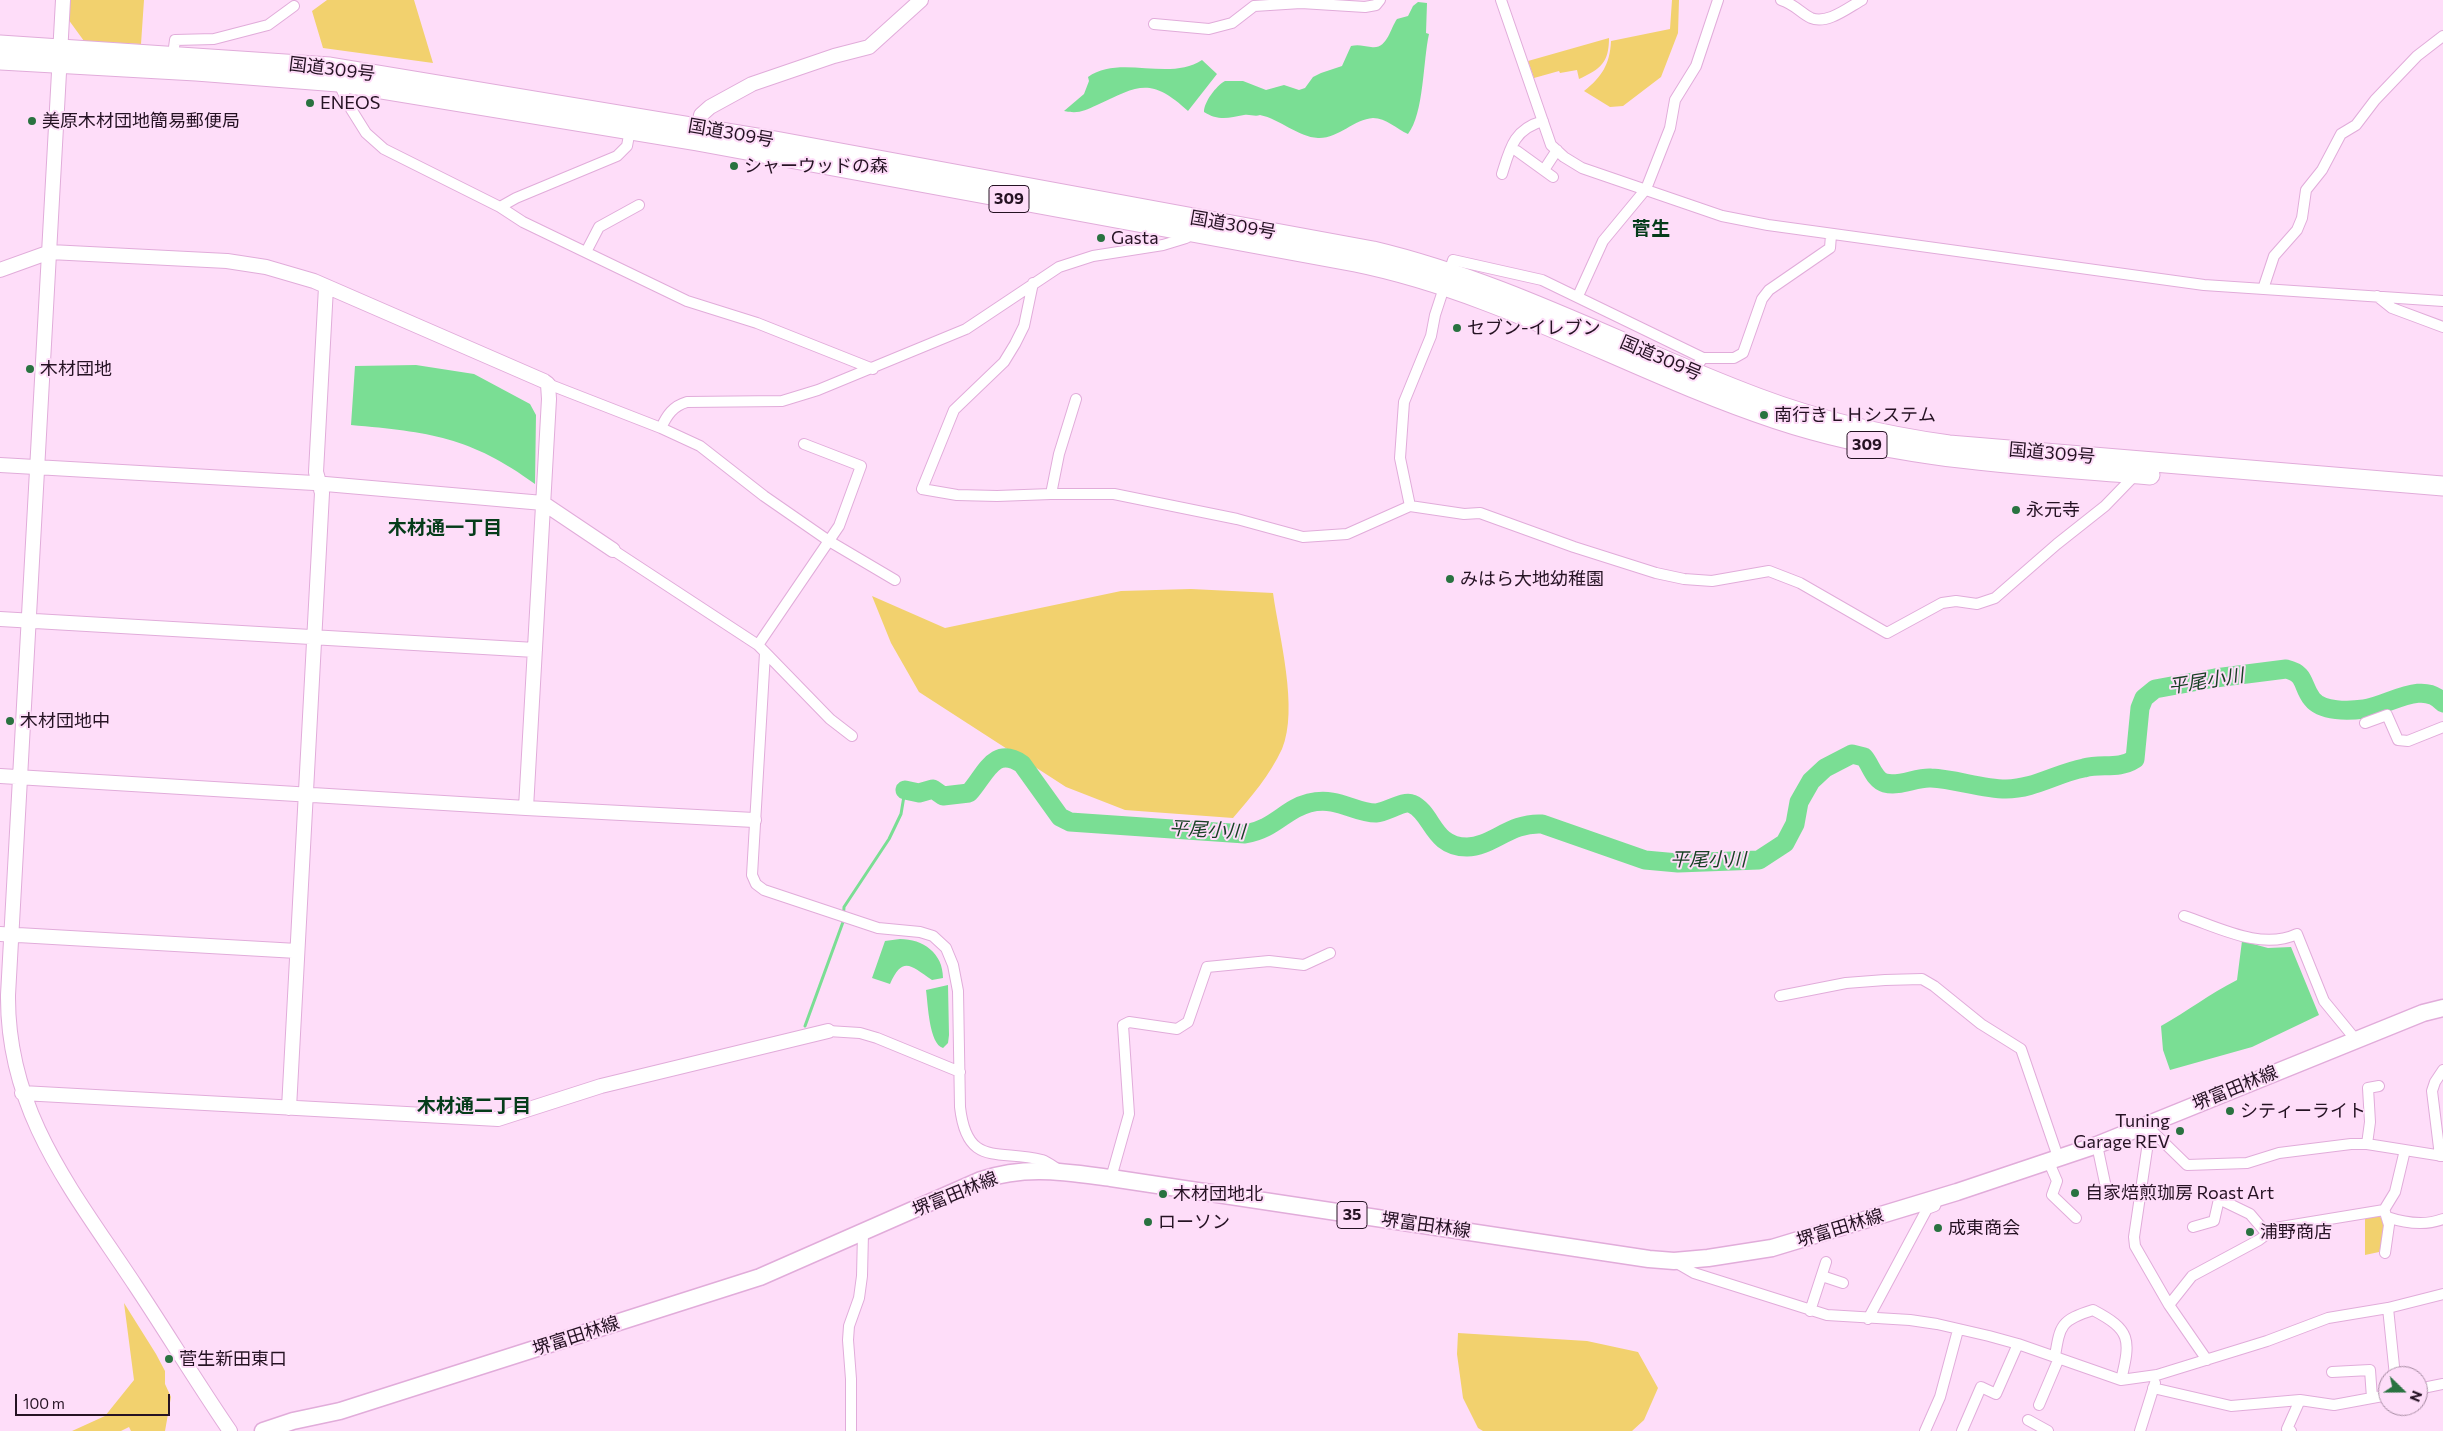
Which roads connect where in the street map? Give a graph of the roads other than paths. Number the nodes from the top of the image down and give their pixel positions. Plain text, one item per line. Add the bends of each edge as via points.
1 (63, 0) edge
2 (921, 0) edge
3 (1380, 0) edge
4 (1501, 0) edge
5 (1718, 0) edge
6 (1780, 0) edge
7 (1862, 0) edge
8 (1301, 1) edge
9 (294, 6) dead end
10 (1154, 24) dead end
11 (2443, 36) edge
12 (0, 45) edge
13 (174, 55) junction
14 (60, 56) junction
15 (0, 60) edge
16 (338, 82) junction
17 (1543, 121) junction
18 (630, 130) junction
19 (698, 134) junction
20 (1557, 150) junction
21 (1517, 151) dead end
22 (1544, 170) junction
23 (1502, 174) dead end
24 (1553, 177) dead end
25 (1646, 189) junction
26 (639, 205) dead end
27 (500, 207) junction
28 (1194, 233) junction
29 (1831, 235) junction
30 (50, 252) junction
31 (586, 252) junction
32 (0, 270) edge
33 (1446, 279) junction
34 (1033, 283) junction
35 (326, 287) junction
36 (2263, 289) junction
37 (1578, 296) junction
38 (2377, 296) junction
39 (2443, 301) edge
40 (2443, 327) edge
41 (1698, 365) junction
42 (873, 369) junction
43 (548, 384) junction
44 (1076, 399) dead end
45 (661, 428) junction
46 (804, 444) dead end
47 (0, 465) edge
48 (37, 467) junction
49 (2138, 467) junction
50 (319, 484) junction
51 (2443, 486) edge
52 (1052, 494) junction
53 (2443, 499) edge
54 (543, 503) junction
55 (1410, 506) junction
56 (829, 541) junction
57 (613, 550) joint
58 (895, 580) dead end
59 (0, 620) edge
60 (28, 621) junction
61 (314, 638) junction
62 (761, 649) junction
63 (535, 650) junction
64 (2365, 723) dead end
65 (2443, 727) edge
66 (852, 736) dead end
67 (0, 776) edge
68 (20, 778) junction
69 (305, 794) junction
70 (526, 808) junction
71 (754, 820) junction
72 (2184, 916) dead end
73 (6, 934) edge
74 (297, 951) junction
75 (1330, 953) dead end
76 (1780, 996) dead end
77 (2443, 1008) edge
78 (828, 1031) joint
79 (2356, 1040) junction
80 (2443, 1070) edge
81 (960, 1072) junction
82 (2379, 1086) dead end
83 (22, 1093) junction
84 (2438, 1097) edge
85 (289, 1108) junction
86 (2148, 1126) junction
87 (2367, 1144) junction
88 (2097, 1145) junction
89 (2405, 1150) junction
90 (2442, 1156) edge
91 (2053, 1159) junction
92 (1062, 1172) junction
93 (1111, 1178) junction
94 (2105, 1183) dead end
95 (1936, 1198) junction
96 (2386, 1213) junction
97 (2076, 1218) dead end
98 (2443, 1218) edge
99 (2193, 1228) dead end
100 (863, 1233) junction
101 (2267, 1234) junction
102 (2386, 1253) dead end
103 (1674, 1261) junction
104 (1826, 1262) dead end
105 (1822, 1276) junction
106 (1843, 1283) dead end
107 (2443, 1294) edge
108 (2169, 1304) junction
109 (2388, 1308) junction
110 (1810, 1311) junction
111 (1868, 1319) junction
112 (1958, 1330) junction
113 (2018, 1344) junction
114 (2057, 1357) junction
115 (2207, 1360) junction
116 (2394, 1366) edge
117 (2332, 1372) dead end
118 (2157, 1375) junction
119 (2121, 1380) junction
120 (2443, 1384) edge
121 (2428, 1387) edge
122 (2153, 1388) junction
123 (2378, 1396) edge
124 (2372, 1398) junction
125 (2300, 1400) junction
126 (2039, 1405) dead end
127 (2028, 1420) dead end
128 (230, 1431) edge
129 (263, 1431) edge
130 (851, 1431) edge
131 (1925, 1431) edge
132 (1962, 1431) edge
133 (2048, 1431) edge
134 (2140, 1431) edge
135 (2291, 1431) edge

1 - 14 street
2 - 19 street via 869,47 752,84 710,107 701,115
3 - 8 street via 1376,5 1365,7
4 - 17 street
5 - 25 street via 1696,66 1675,100 1670,128
6 - 7 street via 1796,6 1812,18 1824,20
8 - 10 street via 1254,6 1232,23 1208,29
9 - 13 street via 268,25 214,38 175,40
11 - 36 street via 2417,56 2356,125 2341,134 2322,170 2306,190 2297,230 2274,256
12 - 14 highway, 国道309号 / 309
13 - 14 highway, 国道309号 / 309
13 - 19 highway, 国道309号 / 309 via 330,67
14 - 15 highway, 国道309号 / 309
14 - 16 highway, 国道309号 / 309
14 - 30 street
16 - 18 highway, 国道309号 / 309
16 - 27 street via 366,132 384,149
17 - 20 street via 1551,145
17 - 23 street via 1530,124 1519,133 1510,148
18 - 19 highway, 国道309号 / 309
18 - 27 street via 627,146 617,156
19 - 28 highway, 国道309号 / 309
19 - 33 highway, 国道309号 / 309 via 1333,243 1406,259
20 - 22 street
20 - 25 street via 1582,168
21 - 22 street
22 - 24 street
25 - 29 street via 1722,216
25 - 37 street via 1603,241
26 - 31 street via 599,227
27 - 31 street via 523,222
28 - 33 highway, 国道309号 / 309
28 - 34 street via 1163,246 1093,256 1059,267
29 - 36 street via 2204,285
29 - 41 street via 1830,248 1769,290 1762,299 1743,353 1734,358
30 - 32 street
30 - 35 street via 244,263 294,275
30 - 48 street
31 - 42 street via 687,301 757,323
33 - 37 street via 1453,260 1542,280
33 - 41 highway, 国道309号 / 309 via 1486,284
33 - 49 highway, 国道309号 / 309 via 1484,300 1730,402 1819,433 1942,458
33 - 55 street via 1431,336 1404,402 1400,458
34 - 42 street via 966,329
34 - 52 street via 1024,326 1015,344 1004,362 954,410 922,489 957,495
35 - 43 street
35 - 50 street via 316,472
36 - 38 street
37 - 41 street
38 - 39 street
38 - 40 street via 2392,308
41 - 49 highway, 国道309号 / 309 via 1787,408 1854,427 1914,440
42 - 45 street via 782,401 678,404
43 - 45 street
43 - 54 street
44 - 52 street via 1059,454
45 - 56 street via 700,446
46 - 56 street via 861,466 839,526
47 - 48 street
48 - 50 street
48 - 60 street
49 - 51 highway, 国道309号 / 309
49 - 53 highway, 国道309号 / 309
49 - 55 street via 2104,506 1995,598 1977,604 1942,603 1887,633 1800,583 1769,571 1712,581 1684,579 1574,547 1480,513 1464,514
50 - 54 street
50 - 61 street via 322,493
52 - 55 street via 1114,494 1237,519 1303,537 1347,534
54 - 57 street
54 - 63 street
56 - 58 street
56 - 62 street
57 - 62 street
59 - 60 street
60 - 61 street
60 - 68 street
61 - 63 street
61 - 69 street
62 - 66 street via 830,719
62 - 71 street
63 - 70 street
64 - 65 street via 2387,715 2398,740 2408,741
67 - 68 street
68 - 69 street
68 - 73 street
69 - 70 street
69 - 74 street
70 - 71 street
71 - 81 street via 752,875 764,890 878,928 933,936 946,948 958,991
72 - 79 street via 2247,937 2285,940 2297,934 2324,1001
73 - 74 street
73 - 83 street via 9,1030 14,1067
74 - 85 street
75 - 93 street via 1304,966 1269,961 1207,967 1188,1022 1183,1027 1177,1029 1129,1022 1123,1025 1130,1114
76 - 91 street via 1846,983 1885,980 1922,979 1934,986 1981,1024 2021,1049
77 - 79 main road, 堺富田林線 / 35
78 - 81 street via 860,1033 877,1038
78 - 85 street via 600,1086 498,1119
79 - 86 main road, 堺富田林線 / 35
80 - 84 street via 2434,1082
81 - 92 street via 962,1125 977,1148 989,1153 1043,1160
82 - 87 street via 2368,1088 2370,1122
83 - 85 street
83 - 128 street via 62,1174
84 - 90 street
86 - 87 street via 2187,1165 2246,1163 2279,1152
86 - 88 main road, 堺富田林線 / 35
86 - 108 street via 2134,1246
87 - 89 street
88 - 91 main road, 堺富田林線 / 35
88 - 94 street
89 - 90 street
89 - 96 street via 2395,1192
91 - 95 main road, 堺富田林線 / 35
91 - 97 street via 2057,1181 2052,1195
92 - 93 main road, 堺富田林線 / 35
92 - 100 main road, 堺富田林線 / 35 via 1026,1170 990,1177
93 - 103 main road, 堺富田林線 / 35
95 - 103 main road, 堺富田林線 / 35 via 1772,1248
95 - 111 street via 1935,1206 1927,1208
96 - 98 street via 2420,1223
96 - 101 street via 2275,1228
96 - 102 street via 2389,1225
99 - 101 street via 2214,1221 2219,1199 2250,1214
100 - 129 main road, 堺富田林線 / 35 via 780,1270 737,1285 340,1411
100 - 130 street via 859,1298 849,1333
101 - 108 street via 2192,1276
103 - 110 street via 1694,1273
104 - 105 street
105 - 106 street
105 - 110 street
107 - 109 street
108 - 115 street
109 - 115 street via 2328,1318
109 - 116 street
110 - 111 street
111 - 112 street via 1910,1320
112 - 113 street
112 - 131 street via 1940,1397
113 - 114 street
113 - 132 street via 1996,1394 1980,1387
114 - 119 street
114 - 119 street via 2059,1330 2063,1324 2072,1316 2093,1310 2115,1322 2124,1333 2126,1358
114 - 126 street
115 - 118 street
117 - 124 street via 2370,1370
118 - 119 street
118 - 122 street
120 - 121 street
122 - 125 street via 2231,1406
122 - 134 street
123 - 124 street
124 - 125 street via 2334,1405
125 - 135 street via 2287,1429
127 - 133 street

